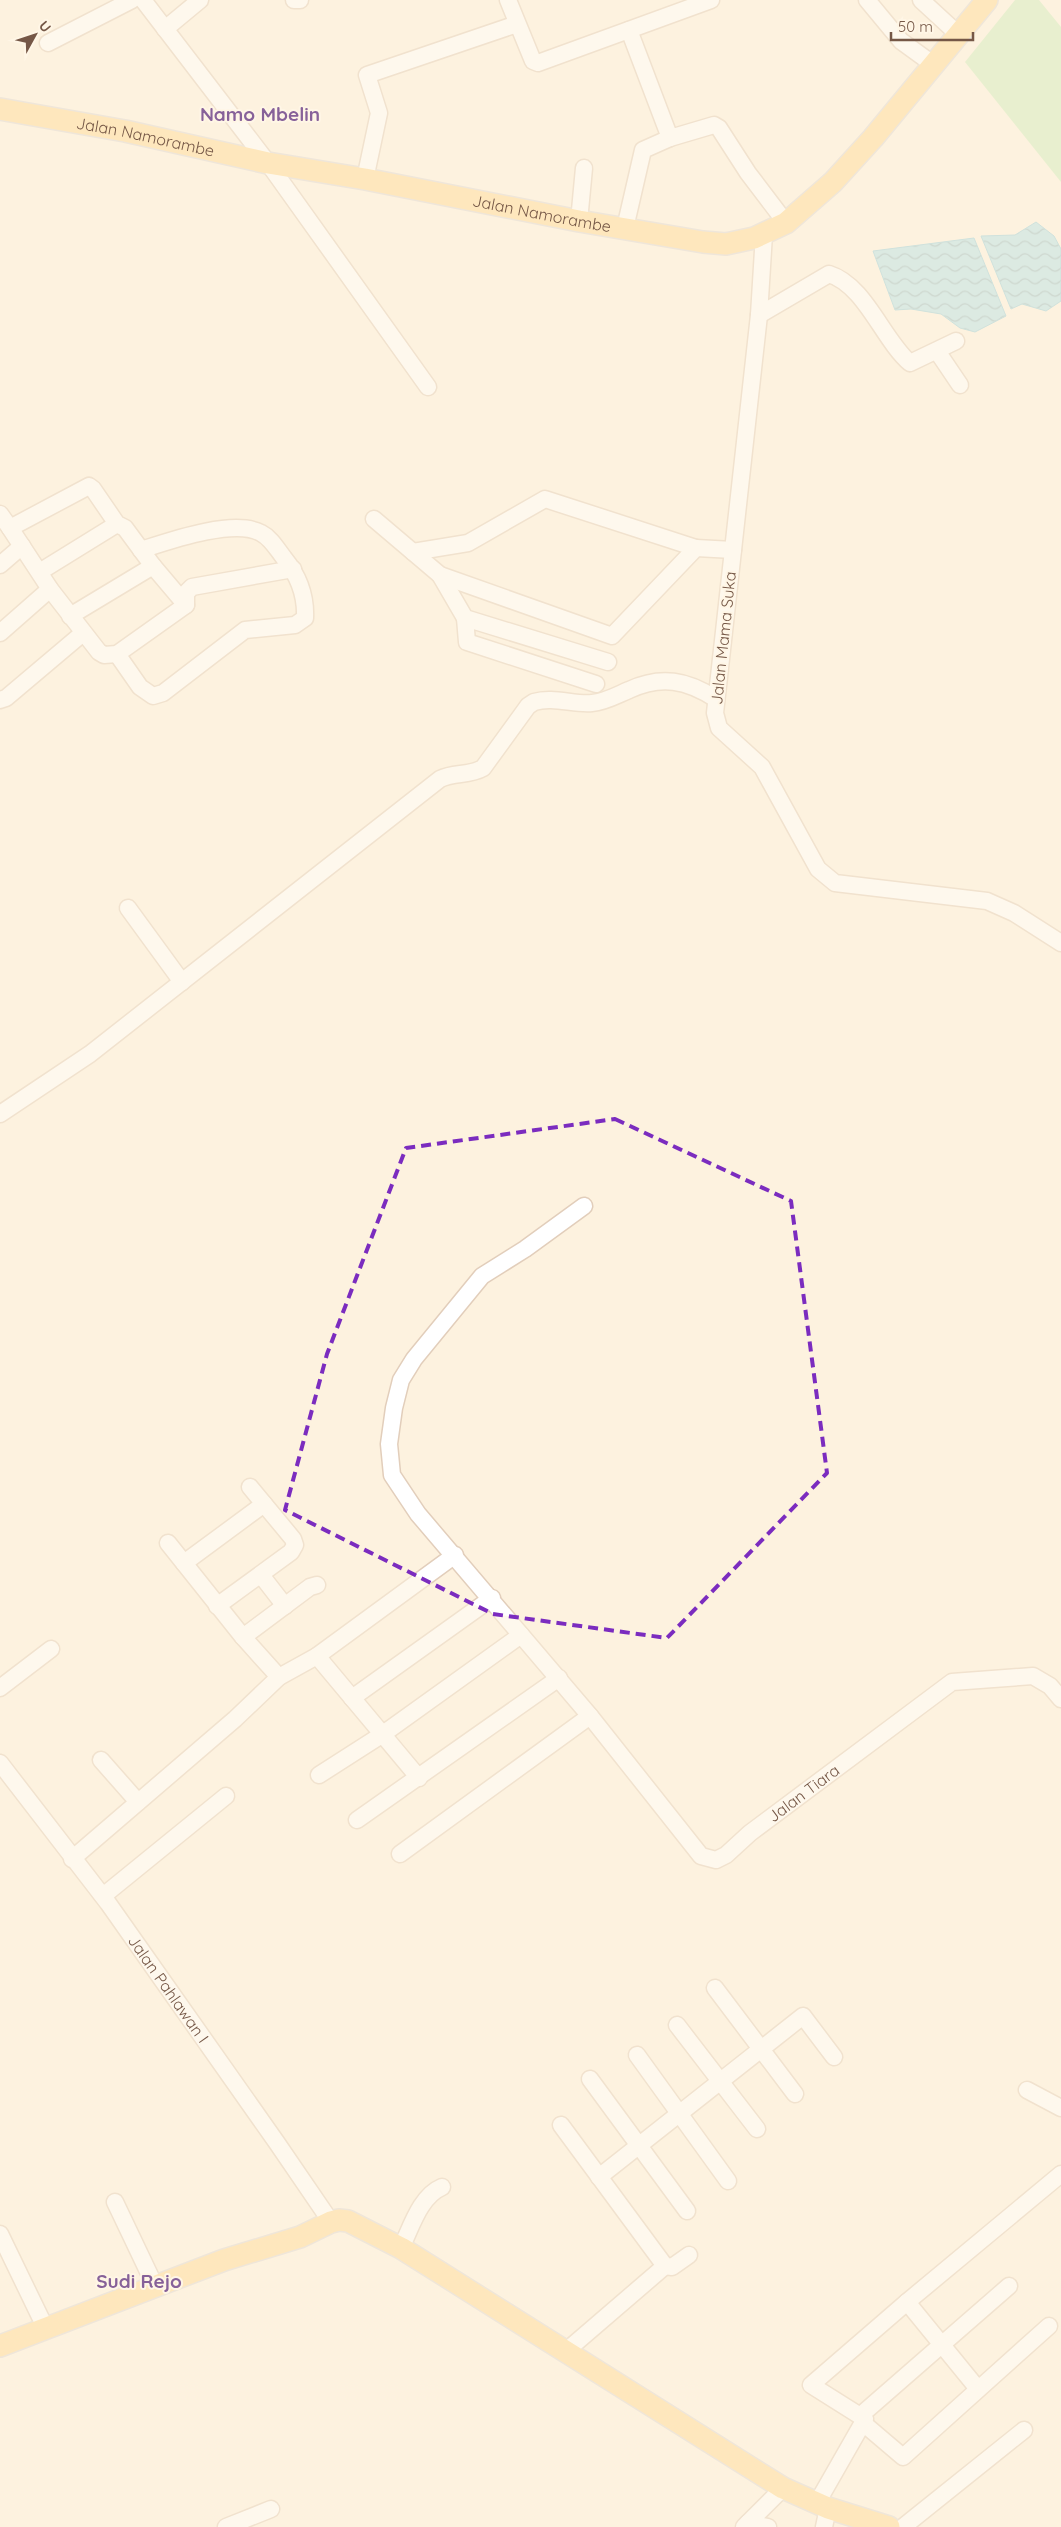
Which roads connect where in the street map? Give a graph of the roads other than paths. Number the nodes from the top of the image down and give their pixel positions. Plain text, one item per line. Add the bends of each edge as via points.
1 (132, 0) edge
2 (143, 0) edge
3 (200, 0) edge
4 (294, 0) edge
5 (300, 0) edge
6 (508, 0) edge
7 (711, 0) edge
8 (867, 0) edge
9 (921, 0) edge
10 (988, 0) edge
11 (517, 24) junction
12 (165, 29) junction
13 (629, 30) junction
14 (959, 35) junction
15 (48, 43) dead end
16 (934, 65) junction
17 (0, 109) edge
18 (670, 138) junction
19 (268, 163) junction
20 (584, 168) dead end
21 (365, 179) junction
22 (579, 221) junction
23 (786, 223) junction
24 (625, 228) junction
25 (764, 234) junction
26 (759, 315) junction
27 (956, 341) dead end
28 (937, 351) junction
29 (960, 385) dead end
30 (428, 387) dead end
31 (0, 514) edge
32 (374, 519) dead end
33 (118, 524) junction
34 (10, 528) junction
35 (22, 546) junction
36 (696, 548) junction
37 (141, 550) junction
38 (733, 550) junction
39 (413, 552) junction
40 (0, 565) edge
41 (153, 566) junction
42 (293, 569) junction
43 (40, 571) junction
44 (440, 575) junction
45 (50, 589) junction
46 (186, 605) junction
47 (70, 616) junction
48 (465, 618) junction
49 (0, 633) edge
50 (83, 633) junction
51 (117, 654) junction
52 (608, 662) dead end
53 (596, 684) dead end
54 (716, 699) junction
55 (0, 700) edge
56 (128, 908) dead end
57 (1061, 943) edge
58 (182, 982) junction
59 (0, 1114) edge
60 (584, 1206) dead end
61 (250, 1487) dead end
62 (264, 1504) junction
63 (168, 1543) dead end
64 (456, 1555) junction
65 (184, 1563) junction
66 (261, 1575) junction
67 (317, 1586) dead end
68 (492, 1598) junction
69 (217, 1606) junction
70 (285, 1606) junction
71 (521, 1635) junction
72 (242, 1638) junction
73 (51, 1649) dead end
74 (317, 1656) junction
75 (279, 1677) junction
76 (559, 1678) junction
77 (0, 1688) edge
78 (352, 1698) junction
79 (1061, 1699) edge
80 (590, 1716) junction
81 (383, 1734) junction
82 (101, 1760) dead end
83 (1, 1767) edge
84 (319, 1775) dead end
85 (419, 1778) junction
86 (226, 1796) dead end
87 (138, 1802) junction
88 (357, 1820) dead end
89 (400, 1854) dead end
90 (72, 1859) junction
91 (103, 1896) junction
92 (715, 1988) dead end
93 (677, 2025) dead end
94 (761, 2048) junction
95 (637, 2055) dead end
96 (834, 2057) dead end
97 (590, 2079) dead end
98 (720, 2081) junction
99 (1027, 2090) dead end
100 (795, 2094) dead end
101 (1061, 2108) edge
102 (679, 2113) junction
103 (561, 2125) dead end
104 (757, 2129) dead end
105 (638, 2145) junction
106 (1061, 2174) edge
107 (599, 2177) junction
108 (728, 2180) dead end
109 (442, 2187) dead end
110 (115, 2202) dead end
111 (686, 2211) dead end
112 (330, 2222) junction
113 (1, 2238) edge
114 (401, 2248) junction
115 (689, 2255) dead end
116 (665, 2266) junction
117 (155, 2286) junction
118 (1009, 2286) dead end
119 (907, 2302) junction
120 (1049, 2326) dead end
121 (46, 2329) junction
122 (941, 2344) junction
123 (0, 2346) edge
124 (565, 2352) junction
125 (978, 2389) junction
126 (862, 2419) junction
127 (1024, 2430) dead end
128 (783, 2488) junction
129 (271, 2509) dead end
130 (823, 2513) edge
131 (746, 2525) edge
132 (226, 2527) edge
133 (768, 2527) edge
134 (889, 2527) edge
135 (903, 2527) edge

1 - 15 street
2 - 12 street
3 - 12 street
4 - 5 street
6 - 11 street
7 - 13 street
8 - 16 street via 901,41
9 - 14 street
10 - 14 main road, Jalan Namorambe
11 - 13 street via 532,61 538,63
11 - 21 street via 367,75 379,113
12 - 19 street
13 - 18 street
14 - 16 main road, Jalan Namorambe
16 - 23 main road, Jalan Namorambe via 850,164
17 - 19 main road, Jalan Namorambe via 125,130
18 - 23 street via 716,126
18 - 24 street via 643,150
19 - 21 main road, Jalan Namorambe
19 - 30 street
20 - 22 street
21 - 22 main road, Jalan Namorambe
22 - 24 main road, Jalan Namorambe
23 - 25 main road, Jalan Namorambe
24 - 25 main road, Jalan Namorambe via 726,244
25 - 26 street, Jalan Mama Suka
26 - 28 street via 829,274 854,291 910,363
26 - 38 street, Jalan Mama Suka
27 - 28 street
28 - 29 street
31 - 34 street
32 - 39 street
33 - 34 street via 88,486
33 - 37 street via 125,528
33 - 43 street
34 - 35 street
35 - 40 street
35 - 43 street
36 - 38 street
36 - 39 street via 545,499 468,543
36 - 44 street via 612,636
37 - 41 street
37 - 42 street via 195,533 242,528 255,530 267,537
38 - 54 street, Jalan Mama Suka
39 - 44 street
41 - 46 street
41 - 47 street
42 - 46 street via 192,587 186,593
42 - 51 street via 302,592 303,621 295,625 245,630 162,694 150,695 140,687
43 - 45 street
44 - 48 street
45 - 47 street
45 - 49 street
46 - 51 street
47 - 50 street
48 - 52 street
48 - 53 street via 467,642
50 - 51 street via 99,652
50 - 55 street
54 - 57 street, Jalan Mama Suka via 719,728 762,767 818,869 835,883 986,902 1014,913
54 - 58 street via 681,682 660,680 639,685 602,702 534,702 482,768 474,773 449,774 440,779
56 - 58 street
58 - 59 street via 90,1054
60 - 64 street via 482,1276 441,1324 401,1380 389,1444 392,1475 418,1514
61 - 62 street
62 - 65 street
62 - 66 street via 295,1545 291,1552
63 - 65 street
64 - 68 street
64 - 74 street
65 - 69 street
66 - 69 street
66 - 70 street
67 - 70 street via 310,1587
68 - 71 street
68 - 78 street
69 - 72 street
70 - 72 street
71 - 76 street
71 - 81 street
72 - 75 street
73 - 77 street
74 - 75 street
74 - 78 street
75 - 87 street
76 - 80 street
76 - 85 street
78 - 81 street
79 - 80 street, Jalan Tiara via 1050,1686 1033,1676 952,1682 750,1833 726,1856 716,1860 700,1856
80 - 89 street
81 - 84 street
81 - 85 street
82 - 87 street
83 - 90 street, Jalan Pahlawan I
85 - 88 street
86 - 91 street
87 - 90 street
90 - 91 street, Jalan Pahlawan I
91 - 112 street, Jalan Pahlawan I
92 - 94 street
93 - 98 street
94 - 96 street via 803,2016
94 - 98 street
94 - 100 street
95 - 102 street
97 - 105 street
98 - 102 street
98 - 104 street
99 - 101 street
102 - 105 street
102 - 108 street
103 - 107 street
105 - 107 street
105 - 111 street
106 - 119 street
107 - 116 street
109 - 114 street via 430,2194
110 - 117 street
112 - 114 main road via 348,2222
112 - 117 main road via 300,2237 224,2260
113 - 121 street
114 - 124 main road
115 - 116 street via 672,2267
116 - 124 street
117 - 121 main road
118 - 122 street
119 - 122 street
119 - 126 street via 812,2385
120 - 125 street
121 - 123 main road
122 - 125 street
122 - 126 street
124 - 128 main road
125 - 126 street via 904,2457
126 - 130 street
127 - 135 street
128 - 130 main road
128 - 131 street
129 - 132 street
130 - 134 main road
131 - 133 street

